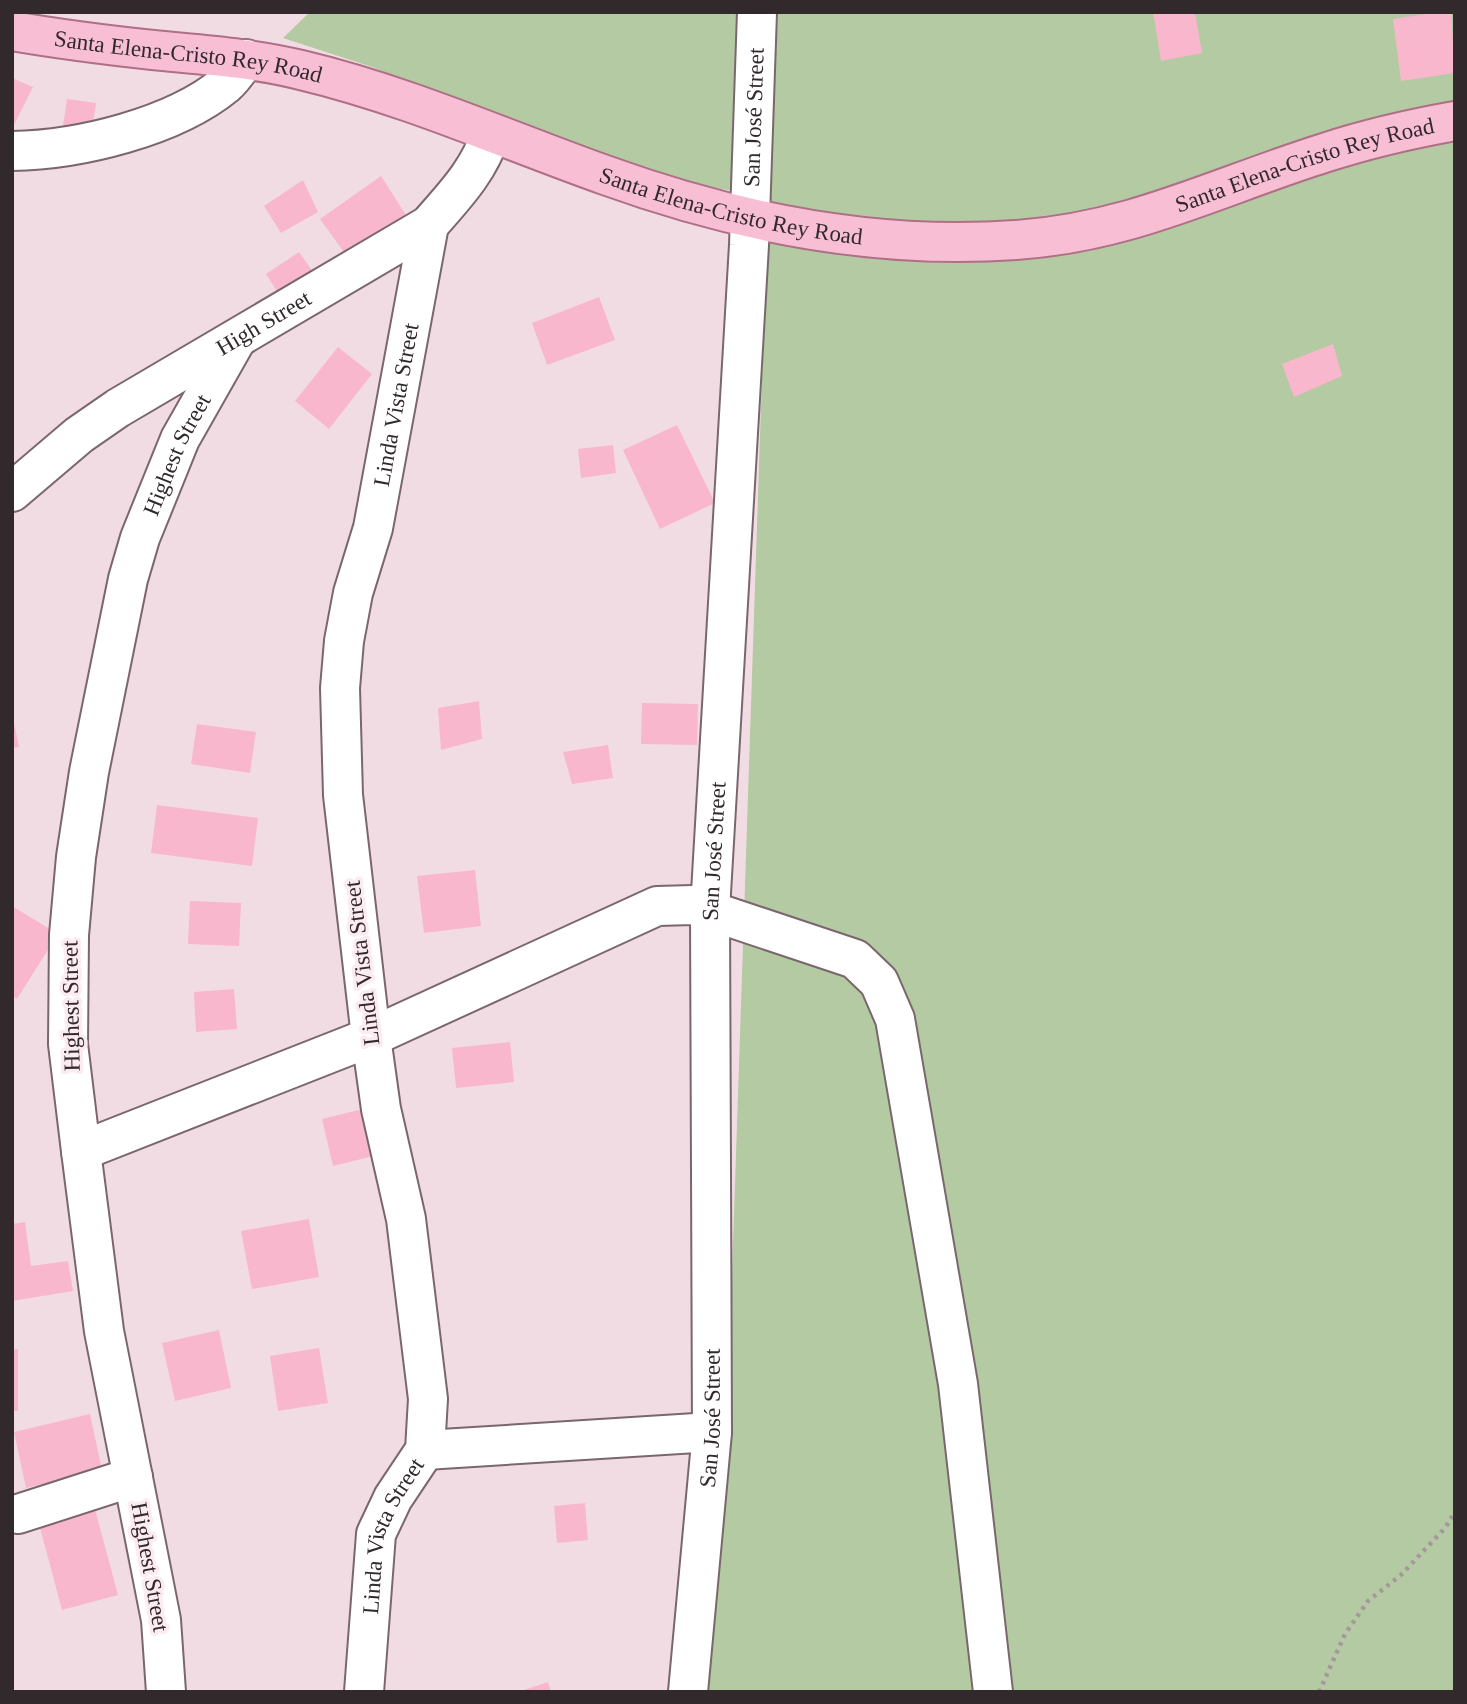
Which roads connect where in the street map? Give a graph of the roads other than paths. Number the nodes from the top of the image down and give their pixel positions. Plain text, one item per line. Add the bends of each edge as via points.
1 (757, 12) edge
2 (12, 31) edge
3 (246, 59) junction
4 (1455, 121) edge
5 (491, 133) junction
6 (12, 151) edge
7 (750, 216) junction
8 (429, 225) junction
9 (235, 342) junction
10 (12, 492) edge
11 (710, 910) junction
12 (371, 1037) junction
13 (80, 1151) junction
14 (712, 1432) junction
15 (425, 1450) junction
16 (133, 1477) junction
17 (18, 1514) dead end
18 (166, 1692) edge
19 (365, 1692) edge
20 (688, 1692) edge
21 (993, 1692) edge

1 - 7 street, San José Street
2 - 3 main road, Santa Elena-Cristo Rey Road
3 - 5 main road, Santa Elena-Cristo Rey Road via 362,87
3 - 6 street via 228,82 205,99 153,122 69,146
4 - 7 main road, Santa Elena-Cristo Rey Road via 1321,154 1133,221 1070,234 1015,240 907,241
5 - 7 main road, Santa Elena-Cristo Rey Road via 610,177
5 - 8 street, High Street via 477,166
7 - 11 street, San José Street
8 - 9 street, High Street via 319,287
8 - 12 street, Linda Vista Street via 373,527 346,629 340,688 343,795
9 - 10 street, High Street via 118,408
9 - 13 street, Highest Street via 180,439 160,485 128,579 107,668 76,857 69,934 68,1044
11 - 12 street via 684,903 657,906
11 - 14 street, San José Street
11 - 21 street via 855,959 879,982 895,1019 958,1384
12 - 13 street
12 - 15 street, Linda Vista Street via 381,1109 406,1219 429,1399
13 - 16 street, Highest Street via 104,1331
14 - 15 street
14 - 20 street, San José Street
15 - 19 street, Linda Vista Street via 376,1534
16 - 17 street
16 - 18 street, Highest Street via 161,1620

